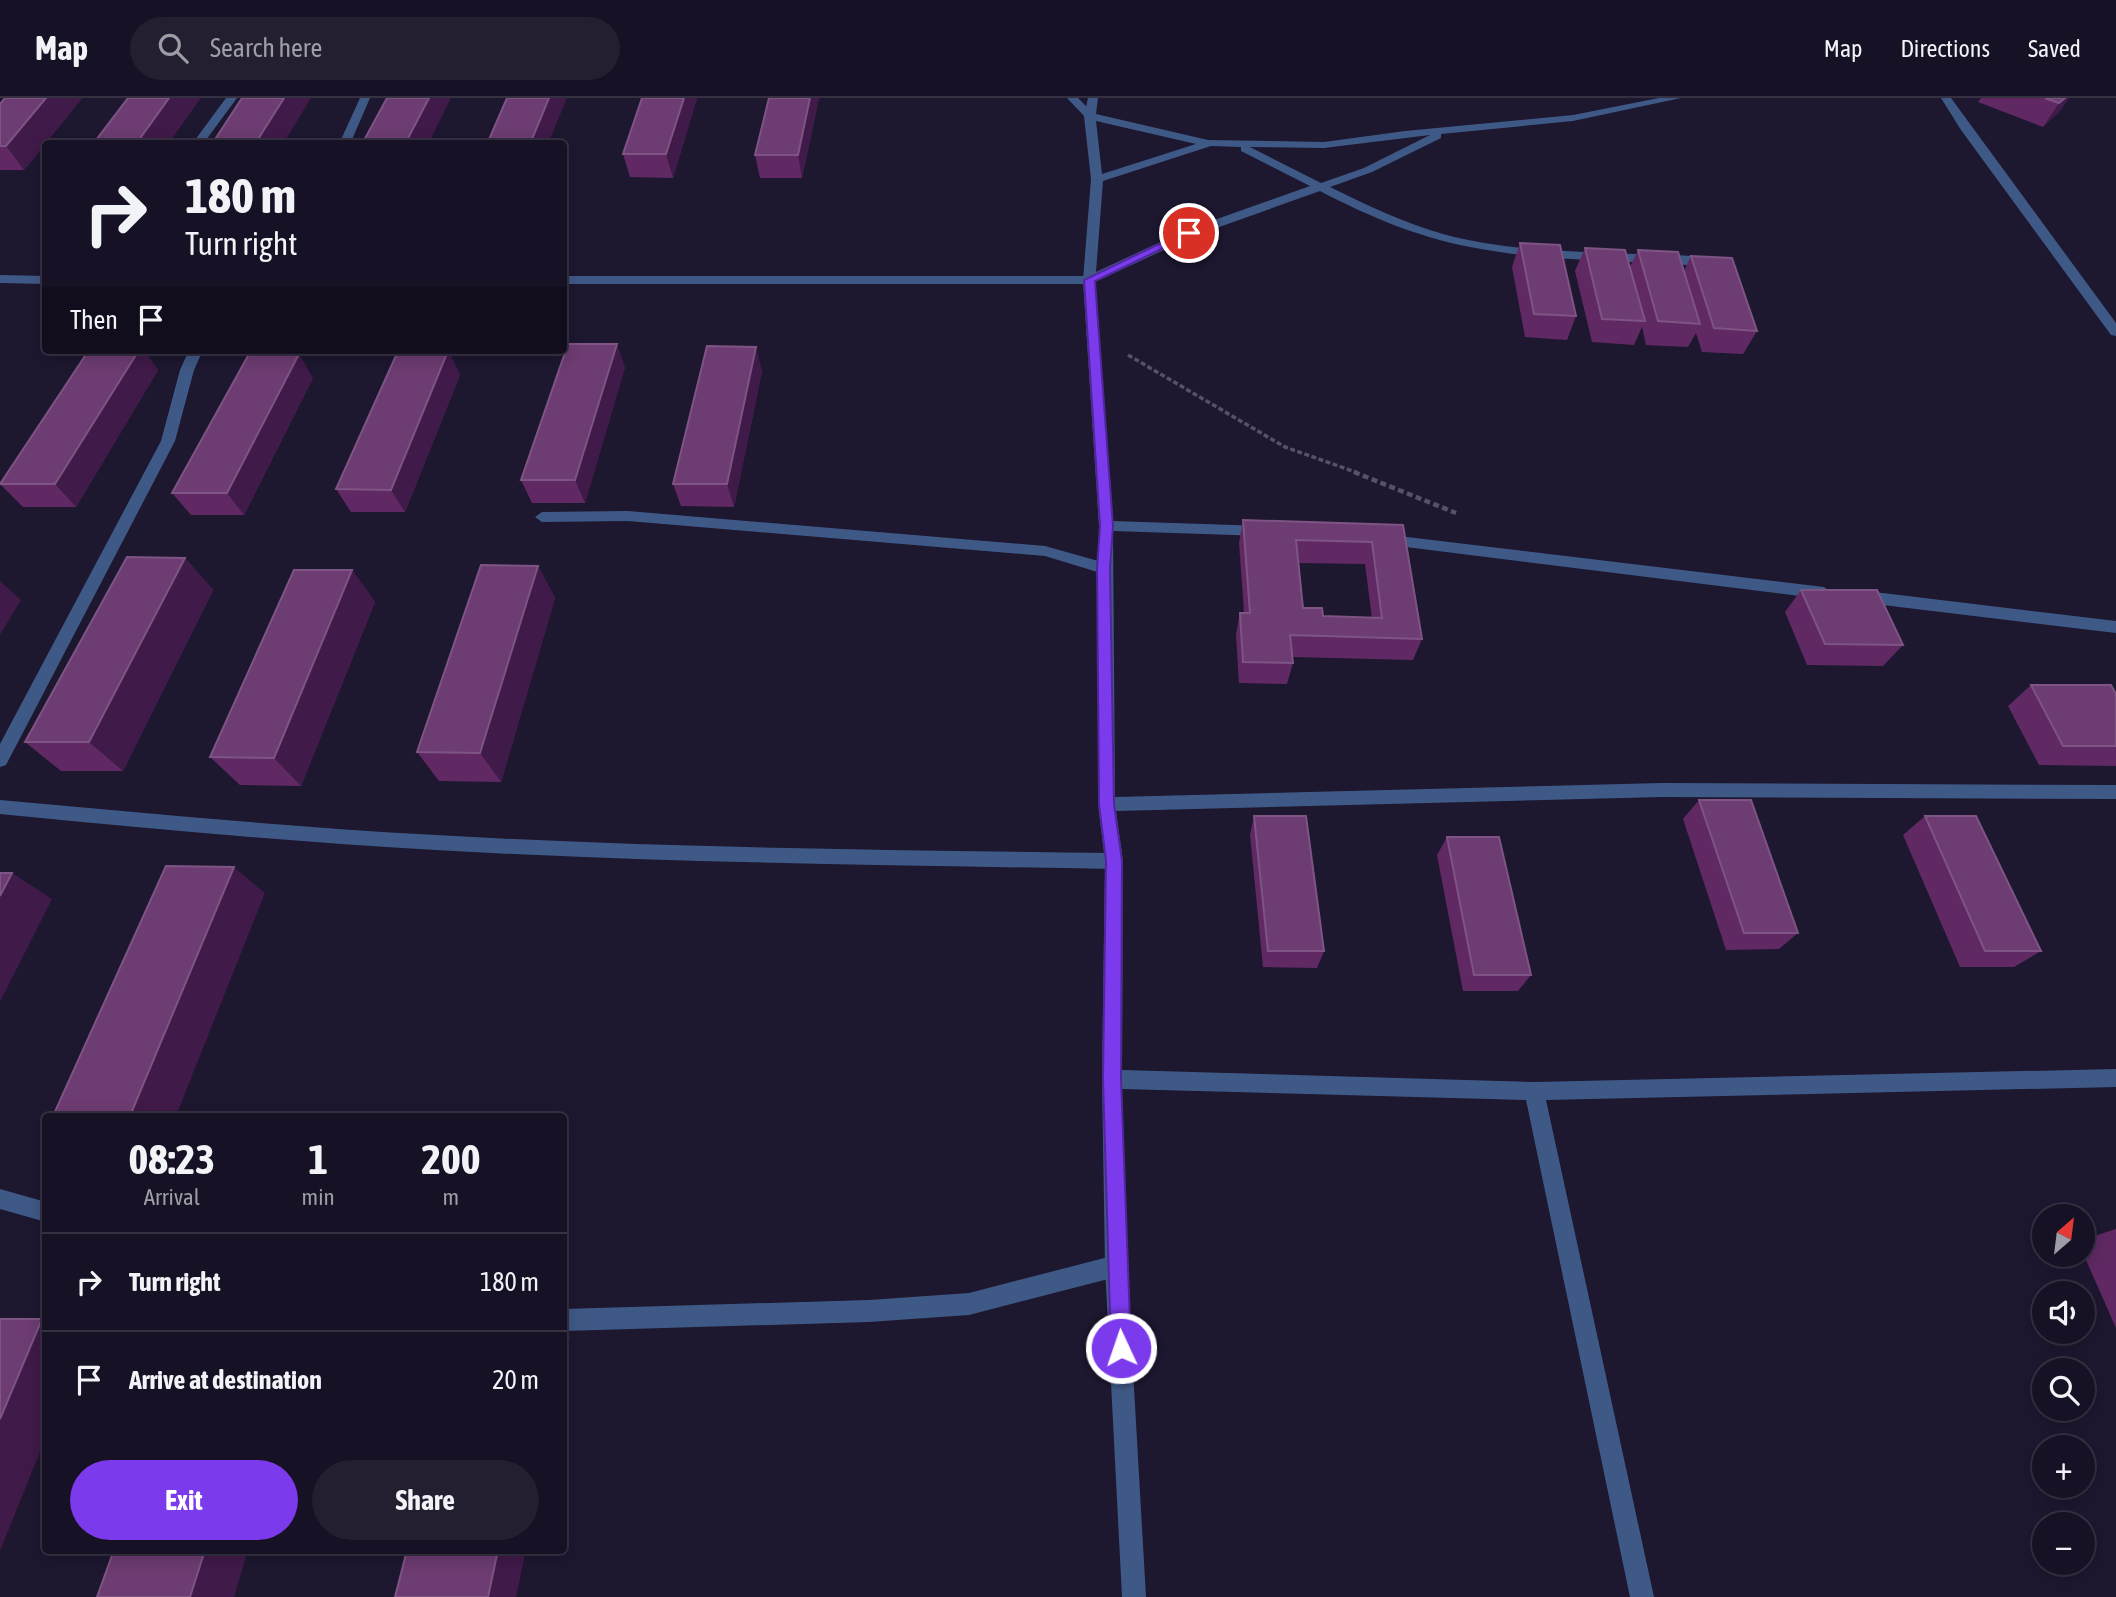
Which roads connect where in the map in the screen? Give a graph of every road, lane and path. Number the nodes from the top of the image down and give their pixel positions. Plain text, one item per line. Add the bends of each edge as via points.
1 (232, 98) edge
2 (365, 98) edge
3 (1072, 98) edge
4 (1676, 98) edge
5 (1946, 98) edge
6 (1091, 107) edge
7 (1443, 133) junction
8 (200, 140) edge
9 (346, 140) edge
10 (1208, 143) junction
11 (1239, 146) junction
12 (1097, 179) junction
13 (1318, 187) junction
14 (1717, 264) edge
15 (0, 279) edge
16 (42, 280) edge
17 (567, 280) edge
18 (1089, 280) junction
19 (2092, 300) junction
20 (2116, 305) edge
21 (2116, 332) edge
22 (1095, 334) junction
23 (194, 354) edge
24 (542, 517) dead end
25 (1467, 517) dead end
26 (1106, 526) junction
27 (1274, 531) edge
28 (1369, 538) edge
29 (1104, 568) junction
30 (2116, 626) edge
31 (0, 760) edge
32 (2116, 792) edge
33 (1107, 804) junction
34 (0, 807) edge
35 (1114, 861) junction
36 (2116, 1078) edge
37 (1112, 1079) junction
38 (1534, 1091) junction
39 (0, 1199) edge
40 (42, 1211) edge
41 (1116, 1265) junction
42 (567, 1320) edge
43 (1134, 1597) edge
44 (1642, 1597) edge

1 - 8 street
2 - 9 street
3 - 6 street
4 - 7 street via 1573,118
5 - 19 street
6 - 10 street
6 - 12 street
7 - 11 street via 1324,145
7 - 13 street via 1368,170
10 - 11 street
10 - 12 street
11 - 13 street
12 - 18 street
13 - 14 street via 1403,225 1470,244
13 - 18 street via 1189,233
15 - 16 street
17 - 18 street
18 - 22 street
19 - 20 street
19 - 21 street
22 - 25 path via 1285,447
22 - 26 street
23 - 31 street via 167,440
24 - 29 street via 628,516 1045,551
26 - 27 street
26 - 29 street
28 - 30 street
29 - 33 street
32 - 33 street via 1662,790
33 - 35 street
34 - 35 street via 338,837 546,848
35 - 37 street
36 - 38 street
37 - 38 street
37 - 41 street
38 - 44 street
39 - 40 street
41 - 42 street via 969,1304
41 - 43 street

